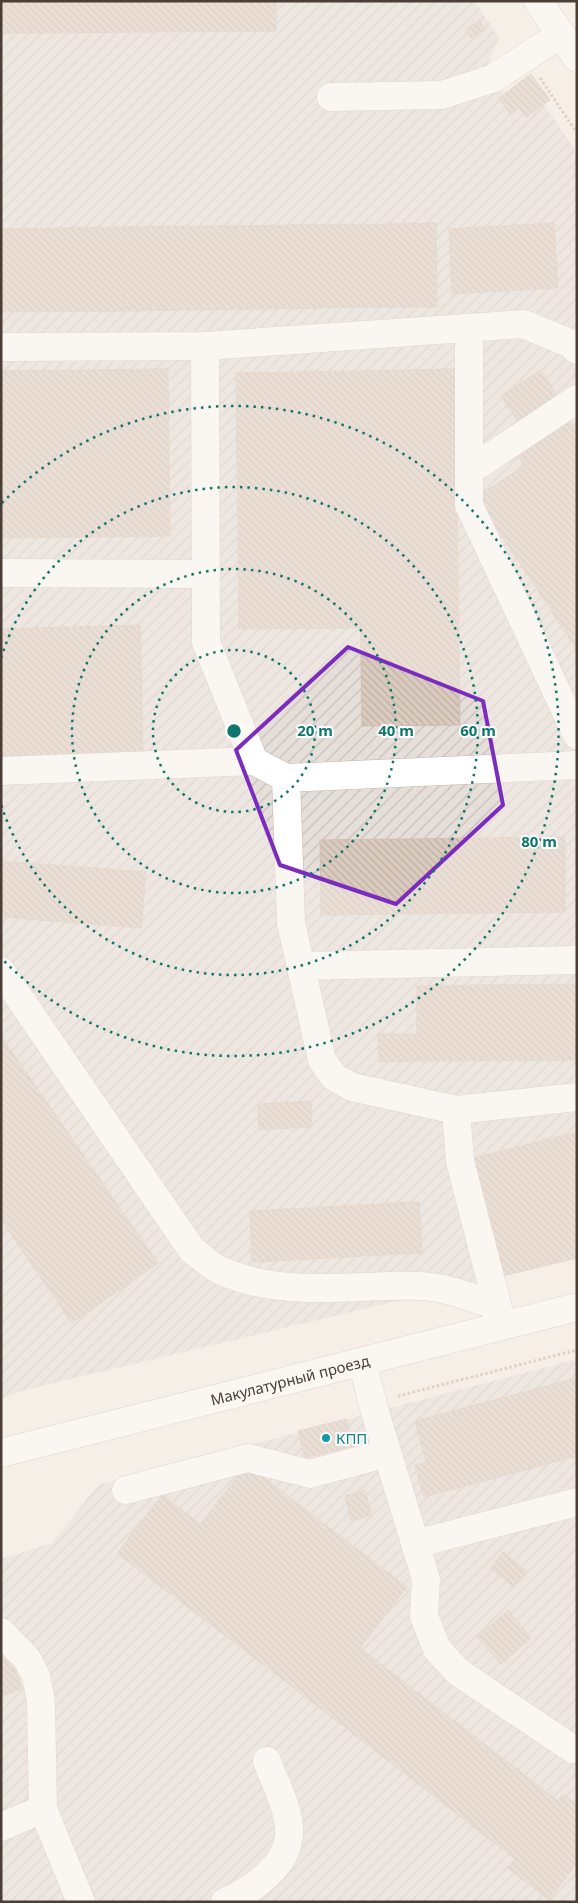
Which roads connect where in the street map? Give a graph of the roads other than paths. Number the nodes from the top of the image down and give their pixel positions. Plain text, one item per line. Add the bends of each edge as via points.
1 (543, 3) edge
2 (572, 50) edge
3 (331, 97) dead end
4 (469, 328) junction
5 (205, 346) junction
6 (1, 347) edge
7 (577, 350) edge
8 (577, 399) edge
9 (469, 471) junction
10 (1, 573) edge
11 (206, 574) junction
12 (577, 735) edge
13 (254, 761) junction
14 (577, 765) edge
15 (1, 772) edge
16 (286, 778) junction
17 (577, 960) edge
18 (302, 966) junction
19 (1, 971) edge
20 (577, 1097) edge
21 (456, 1110) junction
22 (577, 1307) edge
23 (500, 1316) junction
24 (362, 1361) junction
25 (1, 1453) edge
26 (387, 1453) junction
27 (126, 1490) dead end
28 (577, 1502) edge
29 (415, 1544) junction
30 (1, 1632) edge
31 (577, 1749) edge
32 (267, 1761) dead end
33 (43, 1809) junction
34 (1, 1827) edge
35 (82, 1902) edge
36 (225, 1902) edge

1 - 2 street
2 - 3 street via 526,57 494,78 442,96
4 - 5 street
4 - 7 street via 524,324 569,343
4 - 9 street
5 - 6 street
5 - 11 street
8 - 9 street
9 - 12 street via 469,505
10 - 11 street
11 - 13 street via 206,642
13 - 15 street
13 - 16 street
14 - 16 street
16 - 18 street via 291,923
17 - 18 street
18 - 21 street via 322,1060 334,1077 352,1087
19 - 23 street via 192,1250 218,1270 251,1282 284,1287 422,1286 458,1293
20 - 21 street
21 - 23 street via 460,1161
22 - 23 street, Макулатурный проезд
23 - 24 street, Макулатурный проезд
24 - 25 street, Макулатурный проезд
24 - 26 street
26 - 27 street via 310,1474 248,1458
26 - 29 street
28 - 29 street
29 - 31 street via 426,1579 424,1616 437,1649 458,1672
30 - 33 street via 27,1659 36,1676 41,1702
32 - 36 street via 287,1817 286,1848 276,1866 260,1882
33 - 34 street
33 - 35 street

